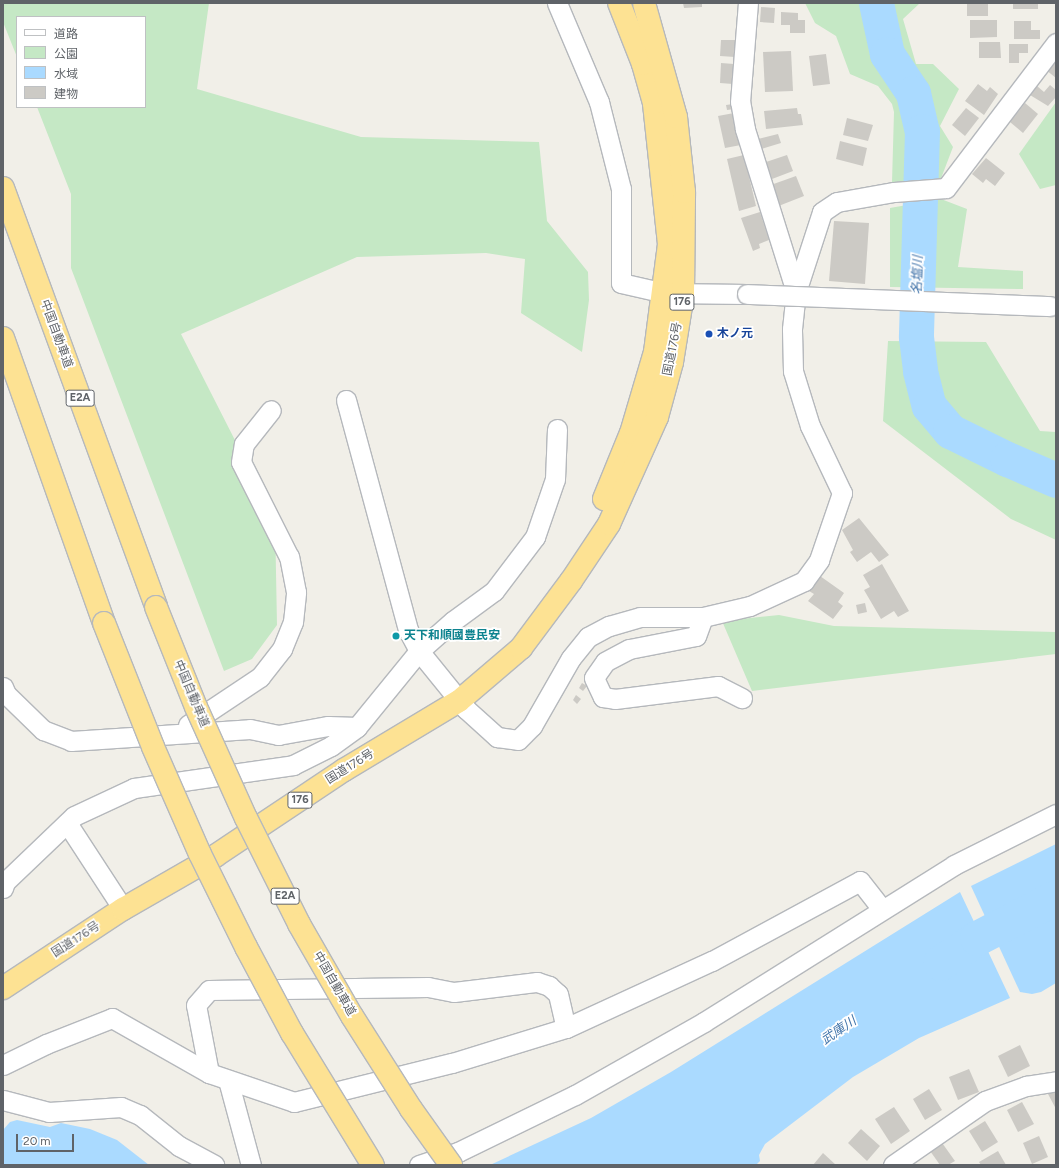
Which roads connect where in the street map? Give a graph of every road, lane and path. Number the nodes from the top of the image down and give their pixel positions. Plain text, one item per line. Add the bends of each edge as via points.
1 (557, 3) edge
2 (619, 3) edge
3 (644, 3) edge
4 (748, 3) edge
5 (1056, 43) edge
6 (3, 188) edge
7 (796, 292) junction
8 (674, 293) junction
9 (1053, 306) edge
10 (3, 338) edge
11 (346, 400) dead end
12 (272, 410) dead end
13 (556, 429) dead end
14 (703, 617) junction
15 (419, 651) junction
16 (3, 687) edge
17 (742, 698) dead end
18 (459, 701) junction
19 (357, 727) junction
20 (175, 734) junction
21 (1056, 814) edge
22 (67, 823) junction
23 (3, 888) edge
24 (123, 909) junction
25 (882, 909) junction
26 (3, 988) edge
27 (566, 1028) junction
28 (3, 1065) edge
29 (209, 1073) junction
30 (228, 1080) junction
31 (1056, 1081) edge
32 (3, 1100) edge
33 (900, 1163) edge
34 (214, 1165) edge
35 (251, 1165) edge
36 (373, 1165) edge
37 (419, 1165) edge
38 (451, 1165) edge

1 - 8 street via 600,102 621,189 621,283
2 - 8 highway, 国道176号 / 176 via 643,64 654,103
3 - 8 highway, 国道176号 / 176 via 676,117 684,192
4 - 7 street via 740,102 751,153
5 - 7 street via 946,188 894,192 837,202 822,212
6 - 38 highway, 中国自動車道 / E2A, bridge via 156,607 196,707 246,818 299,924 352,1016 411,1109
7 - 14 street via 792,329 793,371 810,426 842,493 839,508 819,560 804,581 750,606
8 - 9 street, bridge
8 - 18 highway, 国道176号 / 176 via 631,433 571,582 521,648
10 - 36 highway, bridge via 104,623 153,747 200,854 292,1033
11 - 15 street via 408,630
12 - 20 street via 244,444 241,462 289,558 296,592 293,622 282,649 260,677
13 - 15 street via 555,479 535,537 494,591 453,621
14 - 17 street via 696,636 629,649 605,662 594,678 603,697 615,700 718,686
14 - 18 street via 640,617 609,626 588,637 571,658 532,726 518,740 496,737
15 - 18 street
15 - 19 street
16 - 20 street via 6,694 43,730 71,741
18 - 24 highway, 国道176号 / 176 via 344,770 215,856
19 - 20 street via 328,726 278,735 250,729
19 - 22 street via 331,746 292,765 134,788 74,816
21 - 25 street via 954,866
22 - 23 street via 5,882
22 - 24 street
24 - 26 highway, 国道176号 / 176
25 - 27 street via 860,881 712,961
25 - 37 street via 704,1022 574,1095 458,1152
27 - 29 street via 558,994 549,986 536,982 454,992 428,987 210,990 196,1005
27 - 30 street via 452,1063 294,1102
28 - 29 street via 46,1044 112,1018
29 - 30 street
30 - 35 street
31 - 33 street via 1026,1086 985,1101
32 - 34 street via 49,1112 121,1107 140,1115 179,1146

